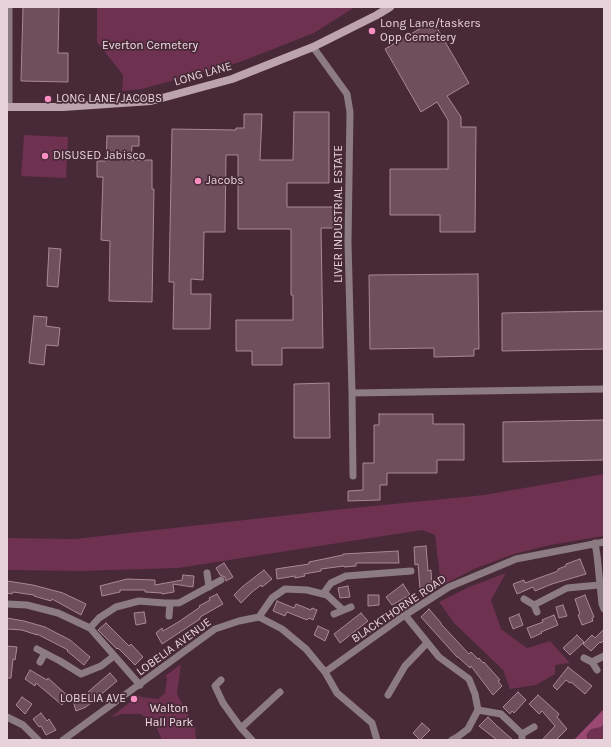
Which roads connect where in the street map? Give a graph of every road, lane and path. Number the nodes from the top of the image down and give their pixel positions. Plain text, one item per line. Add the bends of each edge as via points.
1 (10, 7) edge
2 (390, 7) edge
3 (313, 47) junction
4 (8, 107) edge
5 (604, 389) edge
6 (352, 393) junction
7 (353, 476) dead end
8 (604, 542) edge
9 (595, 543) junction
10 (411, 571) dead end
11 (207, 573) dead end
12 (221, 580) dead end
13 (599, 585) junction
14 (209, 586) junction
15 (323, 594) junction
16 (524, 599) dead end
17 (170, 603) junction
18 (7, 604) edge
19 (534, 605) junction
20 (351, 607) dead end
21 (604, 609) edge
22 (343, 610) junction
23 (536, 612) dead end
24 (334, 614) dead end
25 (405, 615) junction
26 (169, 616) dead end
27 (259, 618) junction
28 (90, 628) junction
29 (428, 643) junction
30 (37, 649) dead end
31 (45, 653) junction
32 (114, 656) junction
33 (604, 656) edge
34 (584, 658) dead end
35 (40, 662) dead end
36 (592, 662) junction
37 (597, 670) dead end
38 (326, 672) junction
39 (221, 680) dead end
40 (140, 685) junction
41 (280, 692) dead end
42 (388, 695) dead end
43 (478, 710) junction
44 (7, 717) edge
45 (534, 727) dead end
46 (241, 728) junction
47 (522, 737) edge
48 (38, 740) edge
49 (63, 740) edge
50 (252, 740) edge
51 (377, 740) edge
52 (452, 740) edge

1 - 4 street
2 - 3 main road, LONG LANE
3 - 4 main road, LONG LANE via 232,79 151,101 63,107
3 - 6 street, LIVER INDUSTRIAL ESTATE via 347,94 350,109 348,242
5 - 6 street
6 - 7 street, LIVER INDUSTRIAL ESTATE
8 - 9 street, BLACKTHORNE ROAD
9 - 13 street
9 - 25 street, BLACKTHORNE ROAD via 516,559 449,587
10 - 15 street via 346,576 332,583
11 - 14 street
12 - 14 street
13 - 19 street via 567,588
13 - 21 street
14 - 17 street via 179,603
15 - 22 street
15 - 27 street via 285,589 272,598
16 - 19 street
17 - 26 street
17 - 28 street via 139,601 116,606
18 - 28 street via 27,605 58,613
19 - 23 street
20 - 22 street
22 - 24 street
25 - 29 street
25 - 38 street, BLACKTHORNE ROAD
27 - 38 street via 282,629 306,649
27 - 40 street, LOBELIA AVENUE via 239,621 216,629
28 - 32 street
29 - 42 street via 405,666
29 - 43 street via 439,657 469,679
30 - 31 street
31 - 32 street via 81,674 101,666
31 - 35 street
32 - 40 street
33 - 36 street
34 - 36 street
36 - 37 street
38 - 51 street via 337,693 372,723
39 - 46 street via 215,686 223,703
40 - 49 street, LOBELIA AVENUE
41 - 46 street
43 - 47 street via 501,714
43 - 52 street via 468,729
44 - 48 street via 23,725
45 - 47 street
46 - 50 street

